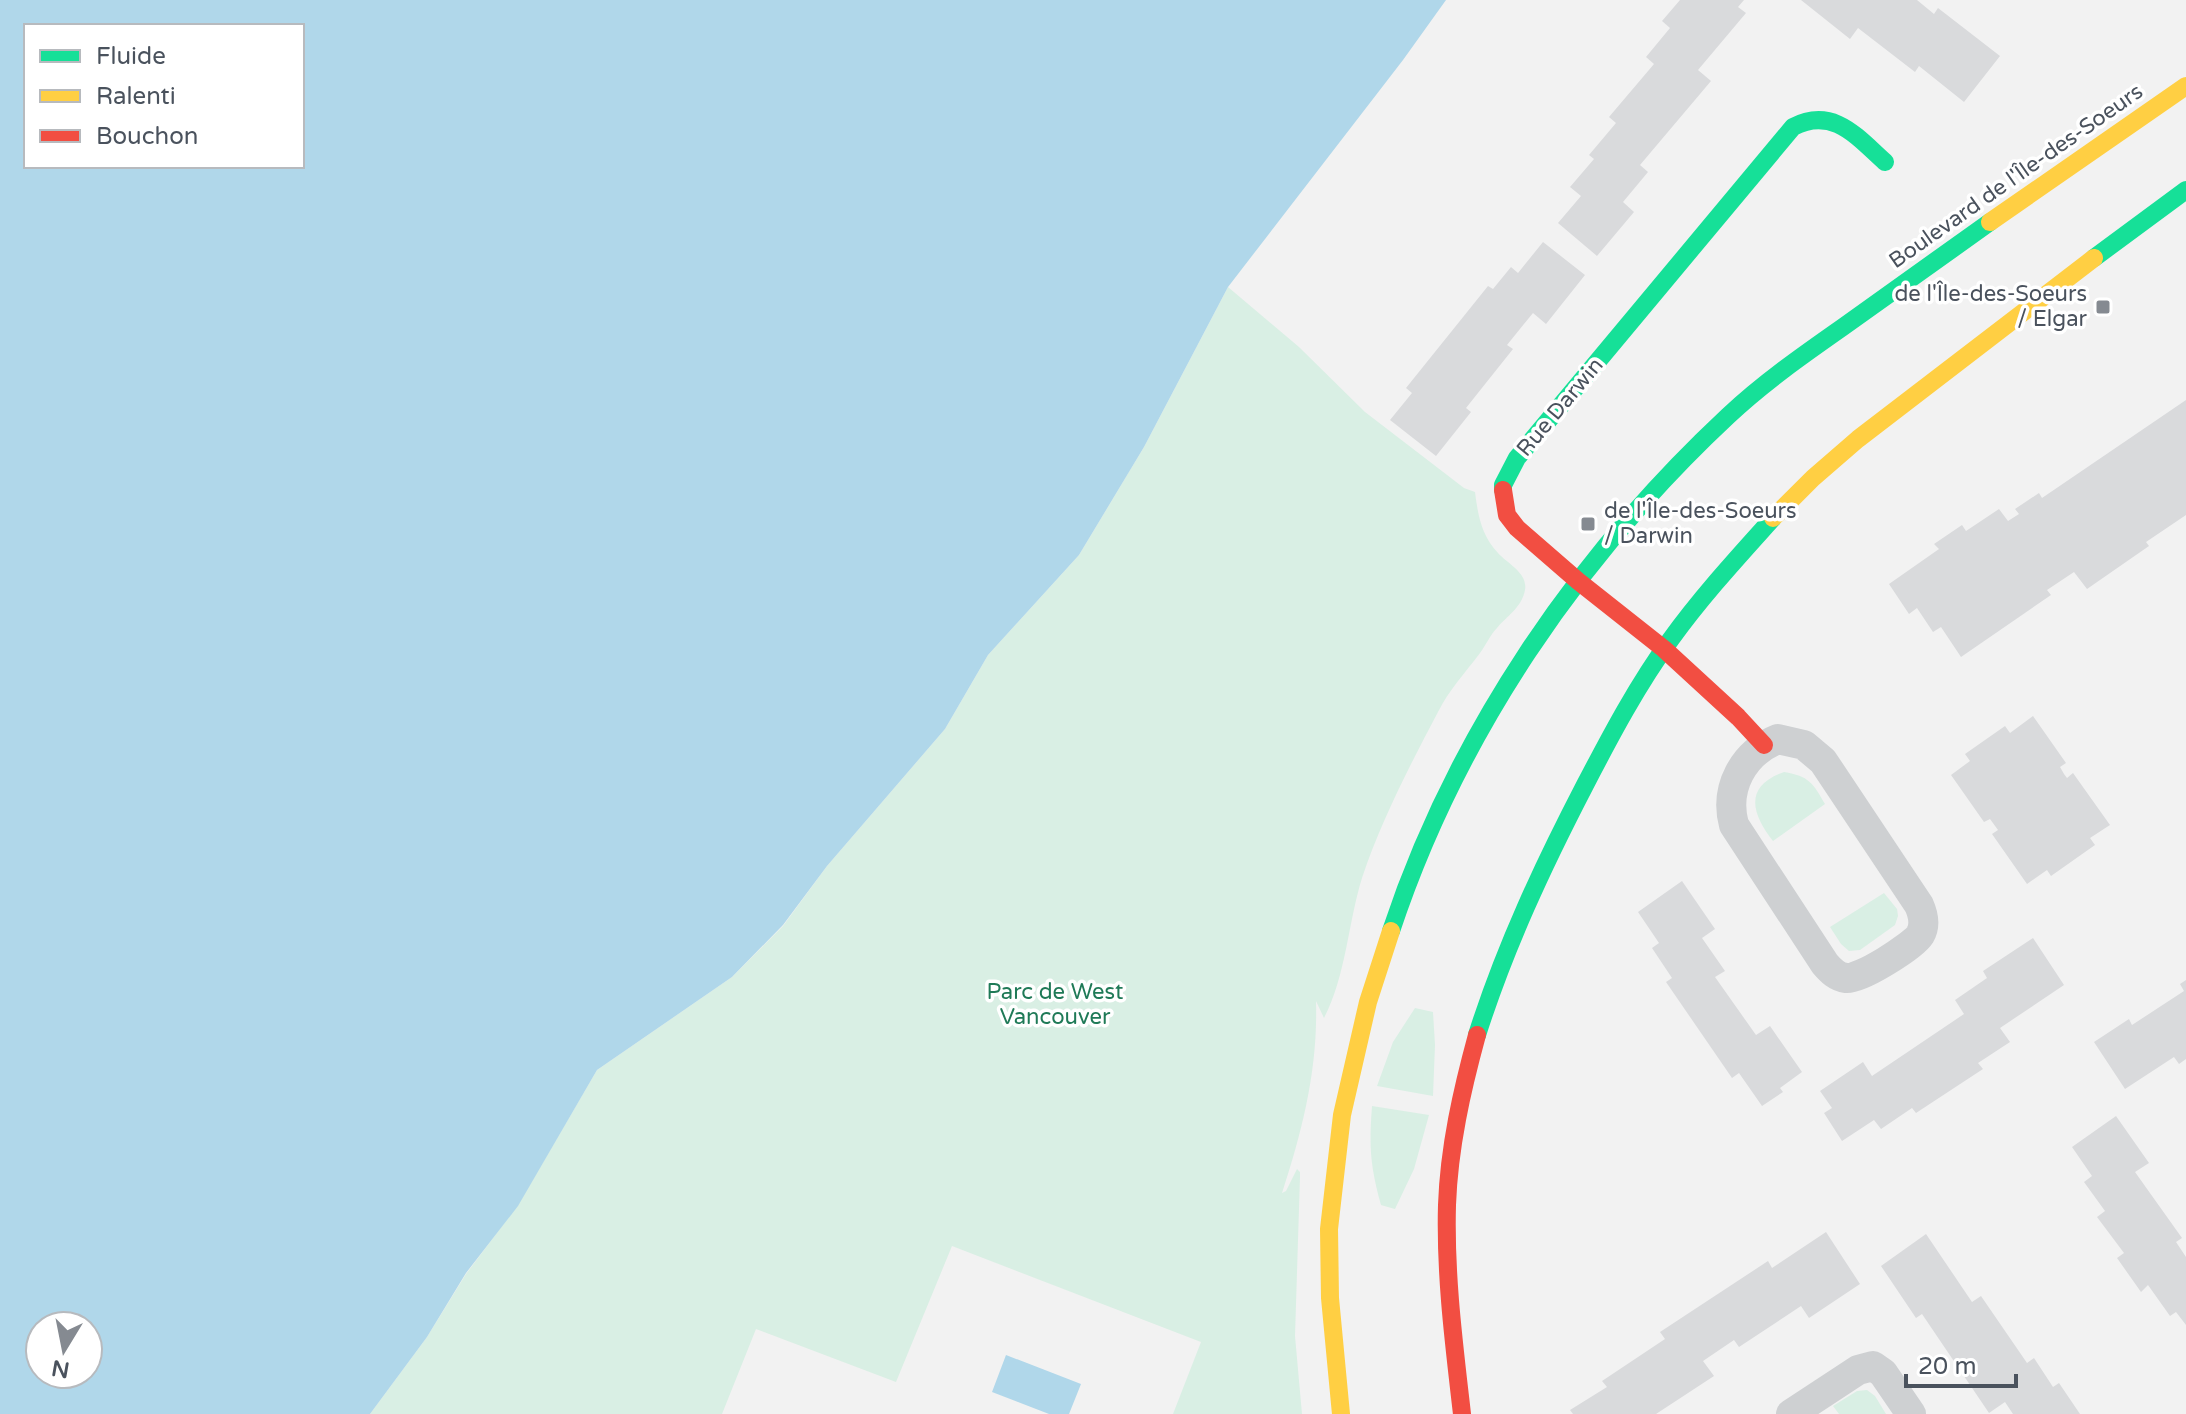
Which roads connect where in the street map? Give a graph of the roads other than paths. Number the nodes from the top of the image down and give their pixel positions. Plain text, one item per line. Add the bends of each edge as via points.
1 (2186, 86) edge
2 (1885, 162) dead end
3 (2186, 190) edge
4 (1578, 581) junction
5 (1664, 649) junction
6 (1764, 745) junction
7 (1341, 1414) edge
8 (1462, 1414) edge
9 (1791, 1414) edge
10 (1911, 1414) edge

1 - 4 street, Boulevard de l'Île-des-Soeurs via 1761,387 1688,454
2 - 4 street, Rue Darwin via 1830,120 1811,117 1793,127 1517,458 1503,485 1507,515
3 - 5 street via 1822,470 1743,553
4 - 5 street, Rue Darwin
4 - 7 street, Boulevard de l'Île-des-Soeurs via 1506,685 1451,784 1411,874 1363,1015 1340,1124 1329,1234
5 - 6 street, Rue Darwin
5 - 8 street via 1595,764 1521,914 1480,1021 1463,1088 1446,1206
6 - 6 street via 1750,757 1731,792 1734,825 1825,964 1844,978 1865,975 1921,933 1919,905 1823,761 1791,741
9 - 10 street via 1858,1370 1873,1366

